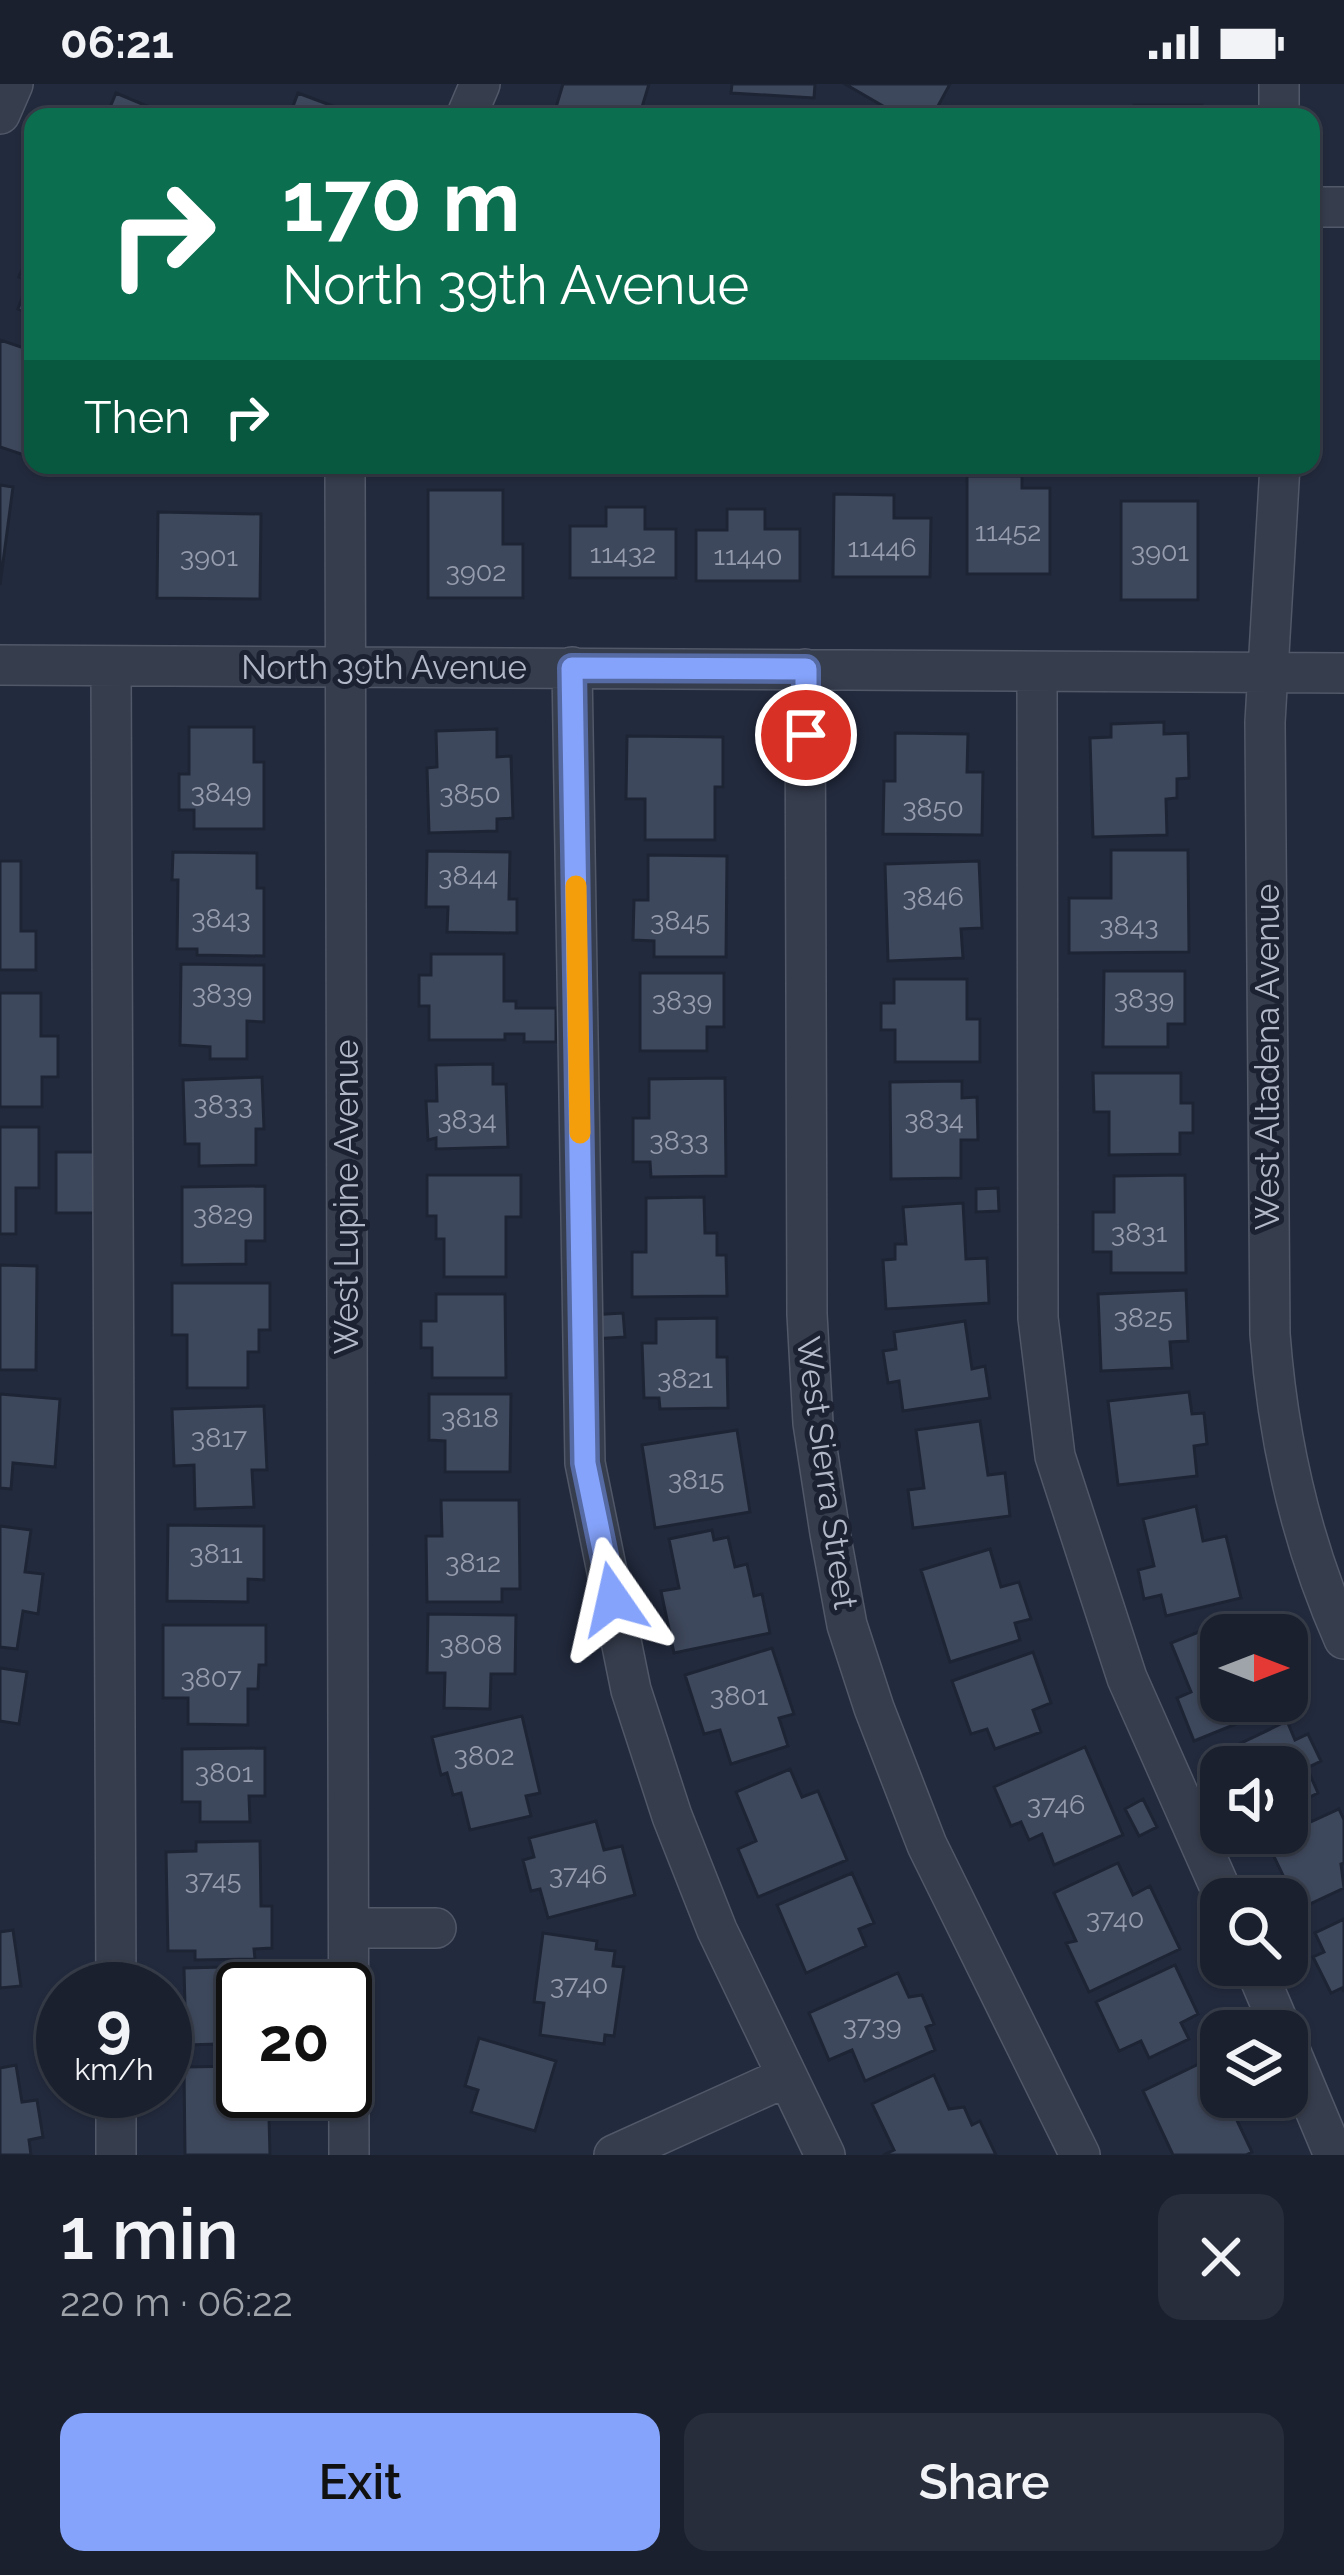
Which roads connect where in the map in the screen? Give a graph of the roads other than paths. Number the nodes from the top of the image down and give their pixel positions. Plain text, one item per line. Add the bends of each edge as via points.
1 (13, 84) edge
2 (0, 114) edge
3 (345, 474) edge
4 (1279, 474) edge
5 (0, 665) edge
6 (111, 666) junction
7 (344, 666) junction
8 (572, 668) junction
9 (806, 669) junction
10 (1036, 671) junction
11 (1267, 673) junction
12 (1344, 673) edge
13 (1344, 1640) edge
14 (1216, 1878) edge
15 (349, 1928) junction
16 (436, 1928) dead end
17 (116, 1962) edge
18 (786, 2077) junction
19 (1308, 2093) edge
20 (116, 2118) edge
21 (116, 2155) edge
22 (349, 2155) edge
23 (614, 2155) edge
24 (825, 2155) edge
25 (1080, 2155) edge
26 (1334, 2155) edge

1 - 2 street
3 - 7 street, West Lupine Avenue
4 - 11 street, West Altadena Avenue
5 - 6 street, North 39th Avenue
6 - 7 street, North 39th Avenue
6 - 17 street
7 - 8 street, North 39th Avenue
7 - 15 street, West Lupine Avenue
8 - 9 street, North 39th Avenue
8 - 18 street via 585,1463 631,1690 672,1816
9 - 10 street, North 39th Avenue
9 - 25 street, West Sierra Street via 807,1314 813,1423 834,1556 847,1625 927,1845
10 - 11 street, North 39th Avenue
10 - 14 street via 1038,1318 1055,1456 1126,1678
11 - 12 street, North 39th Avenue
11 - 13 street, West Altadena Avenue via 1274,1387 1304,1531
15 - 16 street
15 - 22 street, West Lupine Avenue
18 - 23 street
18 - 24 street
19 - 26 street
20 - 21 street

